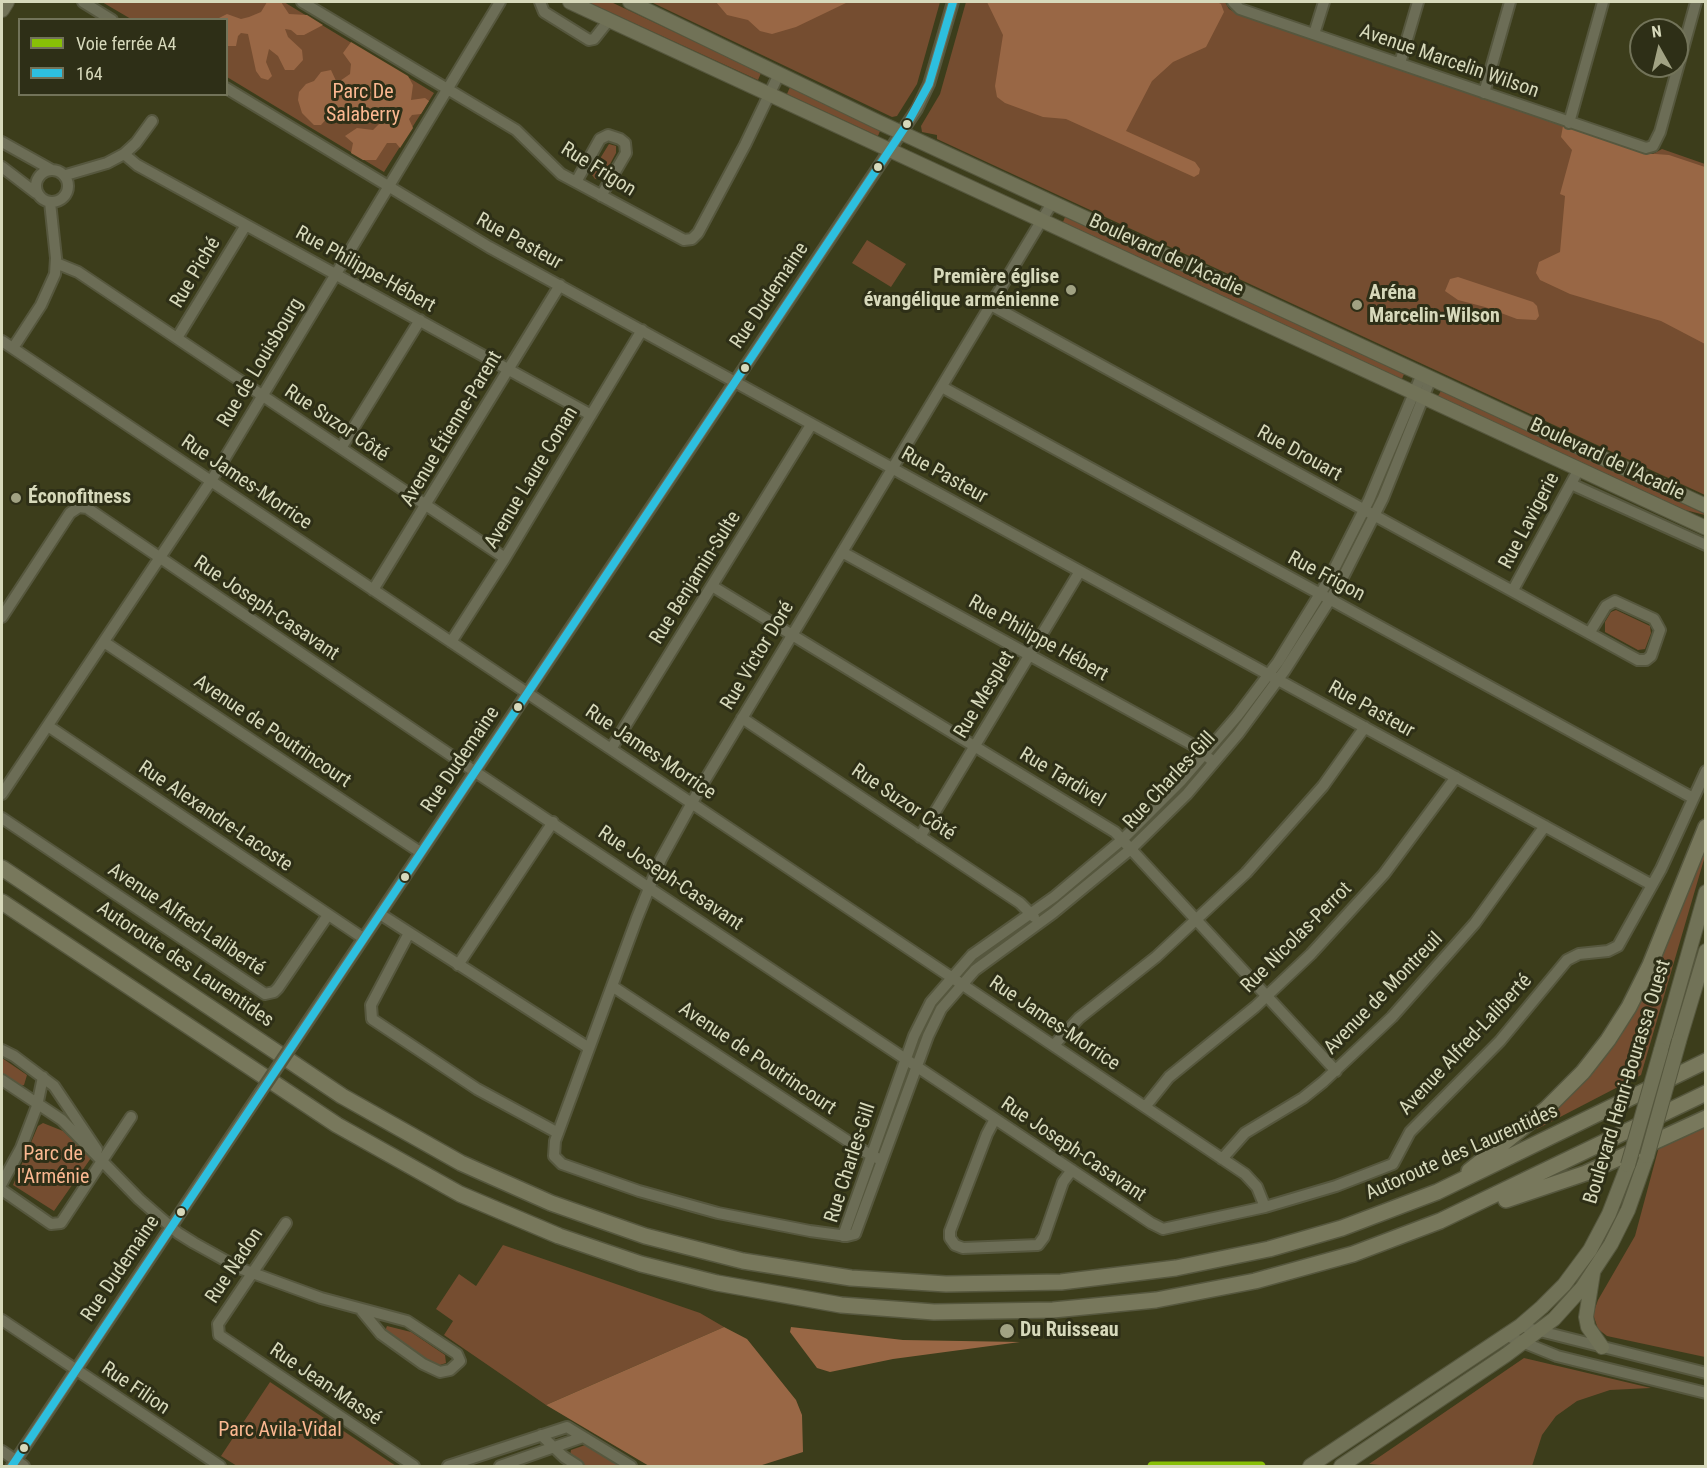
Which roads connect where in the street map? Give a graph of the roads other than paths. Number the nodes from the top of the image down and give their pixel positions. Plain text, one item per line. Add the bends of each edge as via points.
1 (7, 2) edge
2 (83, 2) edge
3 (302, 2) edge
4 (500, 2) edge
5 (540, 2) edge
6 (570, 2) edge
7 (630, 2) edge
8 (953, 2) edge
9 (1233, 2) edge
10 (1324, 2) edge
11 (1418, 2) edge
12 (1510, 2) edge
13 (1603, 2) edge
14 (1698, 3) edge
15 (2, 10) edge
16 (109, 18) edge
17 (609, 20) junction
18 (1314, 34) junction
19 (1400, 63) junction
20 (779, 74) junction
21 (228, 89) edge
22 (447, 89) junction
23 (1484, 93) junction
24 (769, 94) junction
25 (152, 121) dead end
26 (1569, 123) junction
27 (901, 133) junction
28 (2, 142) edge
29 (889, 150) junction
30 (124, 154) junction
31 (2, 167) edge
32 (52, 170) junction
33 (66, 175) junction
34 (576, 182) junction
35 (388, 186) junction
36 (36, 193) junction
37 (602, 196) junction
38 (50, 202) junction
39 (1052, 203) junction
40 (1043, 220) junction
41 (246, 225) junction
42 (56, 263) junction
43 (336, 274) junction
44 (560, 285) junction
45 (991, 305) junction
46 (420, 320) junction
47 (642, 330) junction
48 (177, 338) junction
49 (2, 340) edge
50 (13, 348) junction
51 (509, 369) junction
52 (1426, 376) junction
53 (735, 382) junction
54 (942, 387) junction
55 (263, 395) junction
56 (1419, 395) junction
57 (591, 415) junction
58 (811, 424) junction
59 (341, 448) junction
60 (894, 469) junction
61 (1579, 469) junction
62 (211, 481) junction
63 (1571, 484) junction
64 (426, 506) junction
65 (1706, 506) edge
66 (1370, 512) junction
67 (1706, 528) edge
68 (1706, 545) edge
69 (842, 552) junction
70 (160, 558) junction
71 (505, 558) junction
72 (1080, 571) junction
73 (712, 586) junction
74 (373, 590) junction
75 (1514, 590) junction
76 (1325, 597) junction
77 (2, 617) edge
78 (1590, 632) junction
79 (793, 635) junction
80 (104, 642) junction
81 (451, 642) junction
82 (1030, 655) junction
83 (1274, 677) junction
84 (527, 693) junction
85 (742, 718) junction
86 (48, 726) junction
87 (1365, 727) junction
88 (975, 746) junction
89 (611, 749) junction
90 (1205, 754) junction
91 (1214, 762) junction
92 (474, 771) junction
93 (1706, 771) edge
94 (1456, 777) junction
95 (3, 787) edge
96 (1694, 798) junction
97 (692, 804) junction
98 (2, 818) edge
99 (553, 822) junction
100 (1545, 826) junction
101 (1706, 827) edge
102 (920, 837) junction
103 (1123, 839) junction
104 (1132, 848) junction
105 (420, 852) junction
106 (2, 868) edge
107 (1652, 885) junction
108 (649, 887) junction
109 (1706, 892) edge
110 (2, 902) edge
111 (380, 914) junction
112 (1031, 914) junction
113 (328, 915) junction
114 (1198, 921) junction
115 (1040, 924) junction
116 (409, 933) junction
117 (363, 938) junction
118 (1706, 951) edge
119 (458, 964) junction
120 (951, 976) junction
121 (962, 983) junction
122 (612, 986) junction
123 (1267, 995) junction
124 (1054, 1045) junction
125 (589, 1048) junction
126 (2, 1050) edge
127 (906, 1059) junction
128 (1706, 1061) edge
129 (916, 1067) junction
130 (1336, 1071) junction
131 (43, 1077) junction
132 (2, 1080) edge
133 (1706, 1093) edge
134 (37, 1106) junction
135 (1145, 1107) junction
136 (131, 1117) dead end
137 (1706, 1118) edge
138 (995, 1119) junction
139 (558, 1133) junction
140 (872, 1156) junction
141 (1222, 1159) junction
142 (883, 1160) junction
143 (102, 1162) junction
144 (1072, 1170) junction
145 (2, 1183) edge
146 (1453, 1185) junction
147 (2, 1190) edge
148 (1265, 1207) junction
149 (286, 1223) dead end
150 (171, 1227) junction
151 (1160, 1228) joint
152 (1416, 1231) junction
153 (843, 1236) junction
154 (253, 1273) junction
155 (1593, 1273) junction
156 (362, 1311) junction
157 (2, 1320) edge
158 (1520, 1326) junction
159 (217, 1331) joint
160 (1540, 1331) junction
161 (1505, 1335) junction
162 (1524, 1343) junction
163 (1602, 1347) junction
164 (76, 1370) junction
165 (1706, 1372) edge
166 (1706, 1393) edge
167 (542, 1435) junction
168 (583, 1437) junction
169 (553, 1448) junction
170 (2, 1451) edge
171 (17, 1465) edge
172 (220, 1467) edge
173 (414, 1467) edge
174 (448, 1467) edge
175 (500, 1467) edge
176 (578, 1467) edge
177 (632, 1467) edge
178 (1310, 1467) edge
179 (1341, 1467) edge

1 - 15 main road
2 - 16 street
3 - 22 street, Rue Frigon
4 - 22 street, Rue de Louisbourg
5 - 17 street via 544,12 589,40
6 - 17 main road, Boulevard de l'Acadie
7 - 20 main road, Boulevard de l'Acadie
8 - 27 street, Rue Dudemaine via 929,84
9 - 18 street, Avenue Marcelin Wilson via 1240,9
10 - 18 street
11 - 19 street
12 - 23 street
13 - 26 street
14 - 26 street, Avenue Marcelin Wilson via 1655,144 1641,147
17 - 24 main road, Boulevard de l'Acadie
18 - 19 street, Avenue Marcelin Wilson
19 - 23 street, Avenue Marcelin Wilson
20 - 24 street, Rue Frigon
20 - 27 main road, Boulevard de l'Acadie
21 - 35 street, Rue Pasteur
22 - 34 street, Rue Frigon via 516,130 557,171
22 - 35 street, Rue de Louisbourg
23 - 26 street, Avenue Marcelin Wilson
24 - 29 main road, Boulevard de l'Acadie
24 - 37 street, Rue Frigon via 692,239 678,238
25 - 30 street
27 - 29 street, Rue Dudemaine
27 - 39 main road, Boulevard de l'Acadie
28 - 32 street
29 - 40 main road, Boulevard de l'Acadie
29 - 53 street, Rue Dudemaine
30 - 33 street
30 - 41 street, Rue Philippe-Hébert
31 - 36 street
32 - 33 street
32 - 36 street via 40,176
33 - 38 street via 65,193 60,200
34 - 37 street, Rue Frigon
34 - 37 street via 601,138 610,135 620,139 625,143 626,153
35 - 43 street, Rue de Louisbourg
35 - 44 street, Rue Pasteur
36 - 38 street
38 - 42 street
39 - 40 street, Rue Victor Doré
39 - 52 main road, Boulevard de l'Acadie
40 - 45 street, Rue Victor Doré
40 - 56 main road, Boulevard de l'Acadie
41 - 43 street, Rue Philippe-Hébert
41 - 48 street, Rue Piché
42 - 48 street, Rue Suzor Côté via 78,272
42 - 50 street via 45,299
43 - 46 street, Rue Philippe-Hébert
43 - 55 street, Rue de Louisbourg
44 - 47 street, Rue Pasteur
44 - 51 street, Avenue Étienne-Parent
45 - 54 street, Rue Victor Doré
45 - 66 street, Rue Drouart
46 - 51 street, Rue Philippe-Hébert
46 - 59 street
47 - 53 street, Rue Pasteur
47 - 57 street, Avenue Laure Conan
48 - 55 street, Rue Suzor Côté
49 - 50 street, Rue James-Morrice
50 - 62 street, Rue James-Morrice
51 - 57 street, Rue Philippe-Hébert
51 - 64 street, Avenue Étienne-Parent
52 - 56 street, Rue Charles-Gill
52 - 65 main road, Boulevard de l'Acadie
53 - 58 street, Rue Pasteur
53 - 84 street, Rue Dudemaine
54 - 60 street, Rue Victor Doré
54 - 76 street, Rue Frigon
55 - 59 street, Rue Suzor Côté
55 - 62 street, Rue de Louisbourg
56 - 61 main road, Boulevard de l'Acadie
56 - 66 street, Rue Charles-Gill
57 - 71 street, Avenue Laure Conan
58 - 60 street, Rue Pasteur
58 - 73 street, Rue Benjamin-Sulte
59 - 64 street, Rue Suzor Côté
60 - 69 street, Rue Victor Doré
60 - 72 street, Rue Pasteur
61 - 63 street, Rue Lavigerie
61 - 67 main road, Boulevard de l'Acadie
62 - 70 street, Rue de Louisbourg
62 - 74 street, Rue James-Morrice
63 - 68 street, Boulevard de l'Acadie
63 - 75 street, Rue Lavigerie
64 - 71 street, Rue Suzor Côté
64 - 74 street, Avenue Étienne-Parent
66 - 75 street, Rue Drouart
66 - 76 street, Rue Charles-Gill
69 - 79 street, Rue Victor Doré
69 - 82 street, Rue Philippe Hébert
70 - 77 street, Rue Joseph-Casavant via 89,510 76,508
70 - 80 street, Rue de Louisbourg
70 - 92 street, Rue Joseph-Casavant
71 - 81 street, Avenue Laure Conan
72 - 82 street, Rue Mesplet
72 - 83 street, Rue Pasteur
73 - 79 street, Rue Tardivel
73 - 89 street, Rue Benjamin-Sulte
74 - 81 street, Rue James-Morrice
75 - 78 street, Rue Drouart
76 - 83 street, Rue Charles-Gill
76 - 96 street, Rue Frigon
78 - 78 street, Rue Drouart via 1642,661 1651,656 1660,630 1654,619 1615,601 1606,606
79 - 85 street, Rue Victor Doré
79 - 88 street, Rue Tardivel
80 - 86 street, Rue de Louisbourg
80 - 105 street, Avenue de Poutrincourt
81 - 84 street, Rue James-Morrice
82 - 88 street, Rue Mesplet
82 - 90 street, Rue Philippe Hébert
83 - 87 street, Rue Pasteur
83 - 90 street, Rue Charles-Gill
83 - 91 street, Rue Charles-Gill
84 - 89 street, Rue James-Morrice
84 - 92 street, Rue Dudemaine
85 - 97 street, Rue Victor Doré
85 - 102 street, Rue Suzor Côté
86 - 95 street, Rue de Louisbourg
86 - 113 street, Rue Alexandre-Lacoste
87 - 94 street, Rue Pasteur
87 - 114 street via 1297,818
88 - 102 street, Rue Mesplet
88 - 103 street, Rue Tardivel
89 - 97 street, Rue James-Morrice
90 - 91 street, Rue Philippe Hébert
90 - 103 street, Rue Charles-Gill
91 - 104 street, Rue Charles-Gill
92 - 99 street, Rue Joseph-Casavant
92 - 105 street, Rue Dudemaine
93 - 96 street, Avenue Alfred-Laliberté
94 - 100 street, Rue Pasteur
94 - 123 street, Rue Nicolas-Perrot via 1372,888
96 - 107 street, Avenue Alfred-Laliberté
97 - 108 street, Rue Victor Doré
97 - 120 street, Rue James-Morrice
98 - 113 street, Avenue Alfred-Laliberté via 266,994 278,988
99 - 108 street, Rue Joseph-Casavant
99 - 119 street
100 - 107 street, Rue Pasteur
100 - 130 street, Avenue de Montreuil via 1454,948 1392,1017
101 - 146 highway via 1650,965 1608,1040 1546,1109
102 - 112 street, Rue Suzor Côté
103 - 104 street, Rue Tardivel
103 - 112 street, Rue Charles-Gill
104 - 114 street, Rue Tardivel
104 - 115 street, Rue Charles-Gill
105 - 111 street, Rue Dudemaine
106 - 146 highway, Autoroute des Laurentides via 342,1096 432,1148 570,1211 655,1239 743,1261 851,1278 929,1284 999,1285 1099,1279 1277,1247 1369,1218
107 - 148 street, Avenue Alfred-Laliberté via 1618,946 1567,960 1500,1041 1410,1132 1393,1164
108 - 122 street, Rue Victor Doré
108 - 127 street, Rue Joseph-Casavant
109 - 158 main road, Boulevard Henri-Bourassa Ouest, bridge via 1628,1166 1610,1214 1590,1250 1563,1285
110 - 152 highway via 323,1116 418,1172 559,1236 717,1283 816,1301 889,1309 981,1313 1073,1309 1156,1300 1249,1282 1333,1260
111 - 116 street
111 - 117 street, Rue Dudemaine
112 - 115 street, Rue Suzor Côté
112 - 120 street, Rue Charles-Gill via 972,955
113 - 117 street, Rue Alexandre-Lacoste
114 - 123 street, Rue Tardivel
114 - 124 street via 1083,1014
115 - 121 street, Rue Charles-Gill
116 - 119 street
116 - 139 street via 371,1005 372,1019 477,1089
117 - 150 street, Rue Dudemaine, bridge
118 - 155 main road, Boulevard Henri-Bourassa Ouest, bridge via 1647,1156 1623,1221
119 - 125 street
120 - 121 street, Rue James-Morrice
120 - 127 street, Rue Charles-Gill via 926,1010
121 - 124 street, Rue James-Morrice
121 - 129 street, Rue Charles-Gill via 938,1014
122 - 125 street, Rue Victor Doré
122 - 140 street, Avenue de Poutrincourt
123 - 130 street, Rue Tardivel
123 - 135 street, Rue Nicolas-Perrot via 1164,1082
124 - 135 street, Rue James-Morrice
125 - 139 street, Rue Victor Doré
126 - 131 street
127 - 129 street, Rue Joseph-Casavant
127 - 140 street, Rue Charles-Gill
128 - 146 highway, Autoroute des Laurentides
129 - 138 street, Rue Joseph-Casavant
129 - 142 street, Rue Charles-Gill
130 - 141 street, Avenue de Montreuil via 1303,1098 1245,1134
131 - 134 street
131 - 143 street via 54,1086
132 - 134 street
133 - 152 highway via 1518,1186
134 - 143 street via 62,1120
134 - 145 street
135 - 141 street, Rue James-Morrice
136 - 143 street
137 - 152 highway via 1586,1173
138 - 144 street, Rue Joseph-Casavant
138 - 144 street via 950,1230 955,1245 1038,1245 1063,1182
139 - 153 street, Rue Victor Doré via 554,1156 567,1166 681,1204
140 - 142 street, Avenue de Poutrincourt
140 - 153 street, Rue Charles-Gill
141 - 148 street, Rue James-Morrice via 1254,1183
142 - 153 street, Rue Charles-Gill via 856,1233
143 - 147 street via 63,1221 51,1224
143 - 150 street
144 - 151 street, Rue Joseph-Casavant
148 - 151 street, Avenue Alfred-Laliberté
149 - 154 street, Rue Nadon
150 - 154 street via 204,1249
150 - 164 street, Rue Dudemaine
154 - 156 street
154 - 159 street, Rue Nadon
155 - 160 main road, Boulevard Henri-Bourassa Ouest
155 - 163 main road via 1586,1317
156 - 156 street via 381,1334 423,1364 440,1372 450,1370 460,1361 457,1354 407,1321
157 - 164 street, Rue Filion
158 - 160 street
158 - 161 main road, Boulevard Henri-Bourassa Ouest
159 - 173 street, Rue Jean-Massé
160 - 162 main road, Boulevard Henri-Bourassa Ouest
160 - 163 street
161 - 162 street
161 - 178 main road, Boulevard Henri-Bourassa Ouest
162 - 166 street via 1557,1356
162 - 179 main road, Boulevard Henri-Bourassa Ouest
163 - 165 street
164 - 171 street, Rue Dudemaine
164 - 172 street, Rue Filion
167 - 168 street via 567,1427
167 - 169 street
167 - 174 street
168 - 169 street
168 - 177 street
169 - 175 street
169 - 176 street
170 - 171 street

